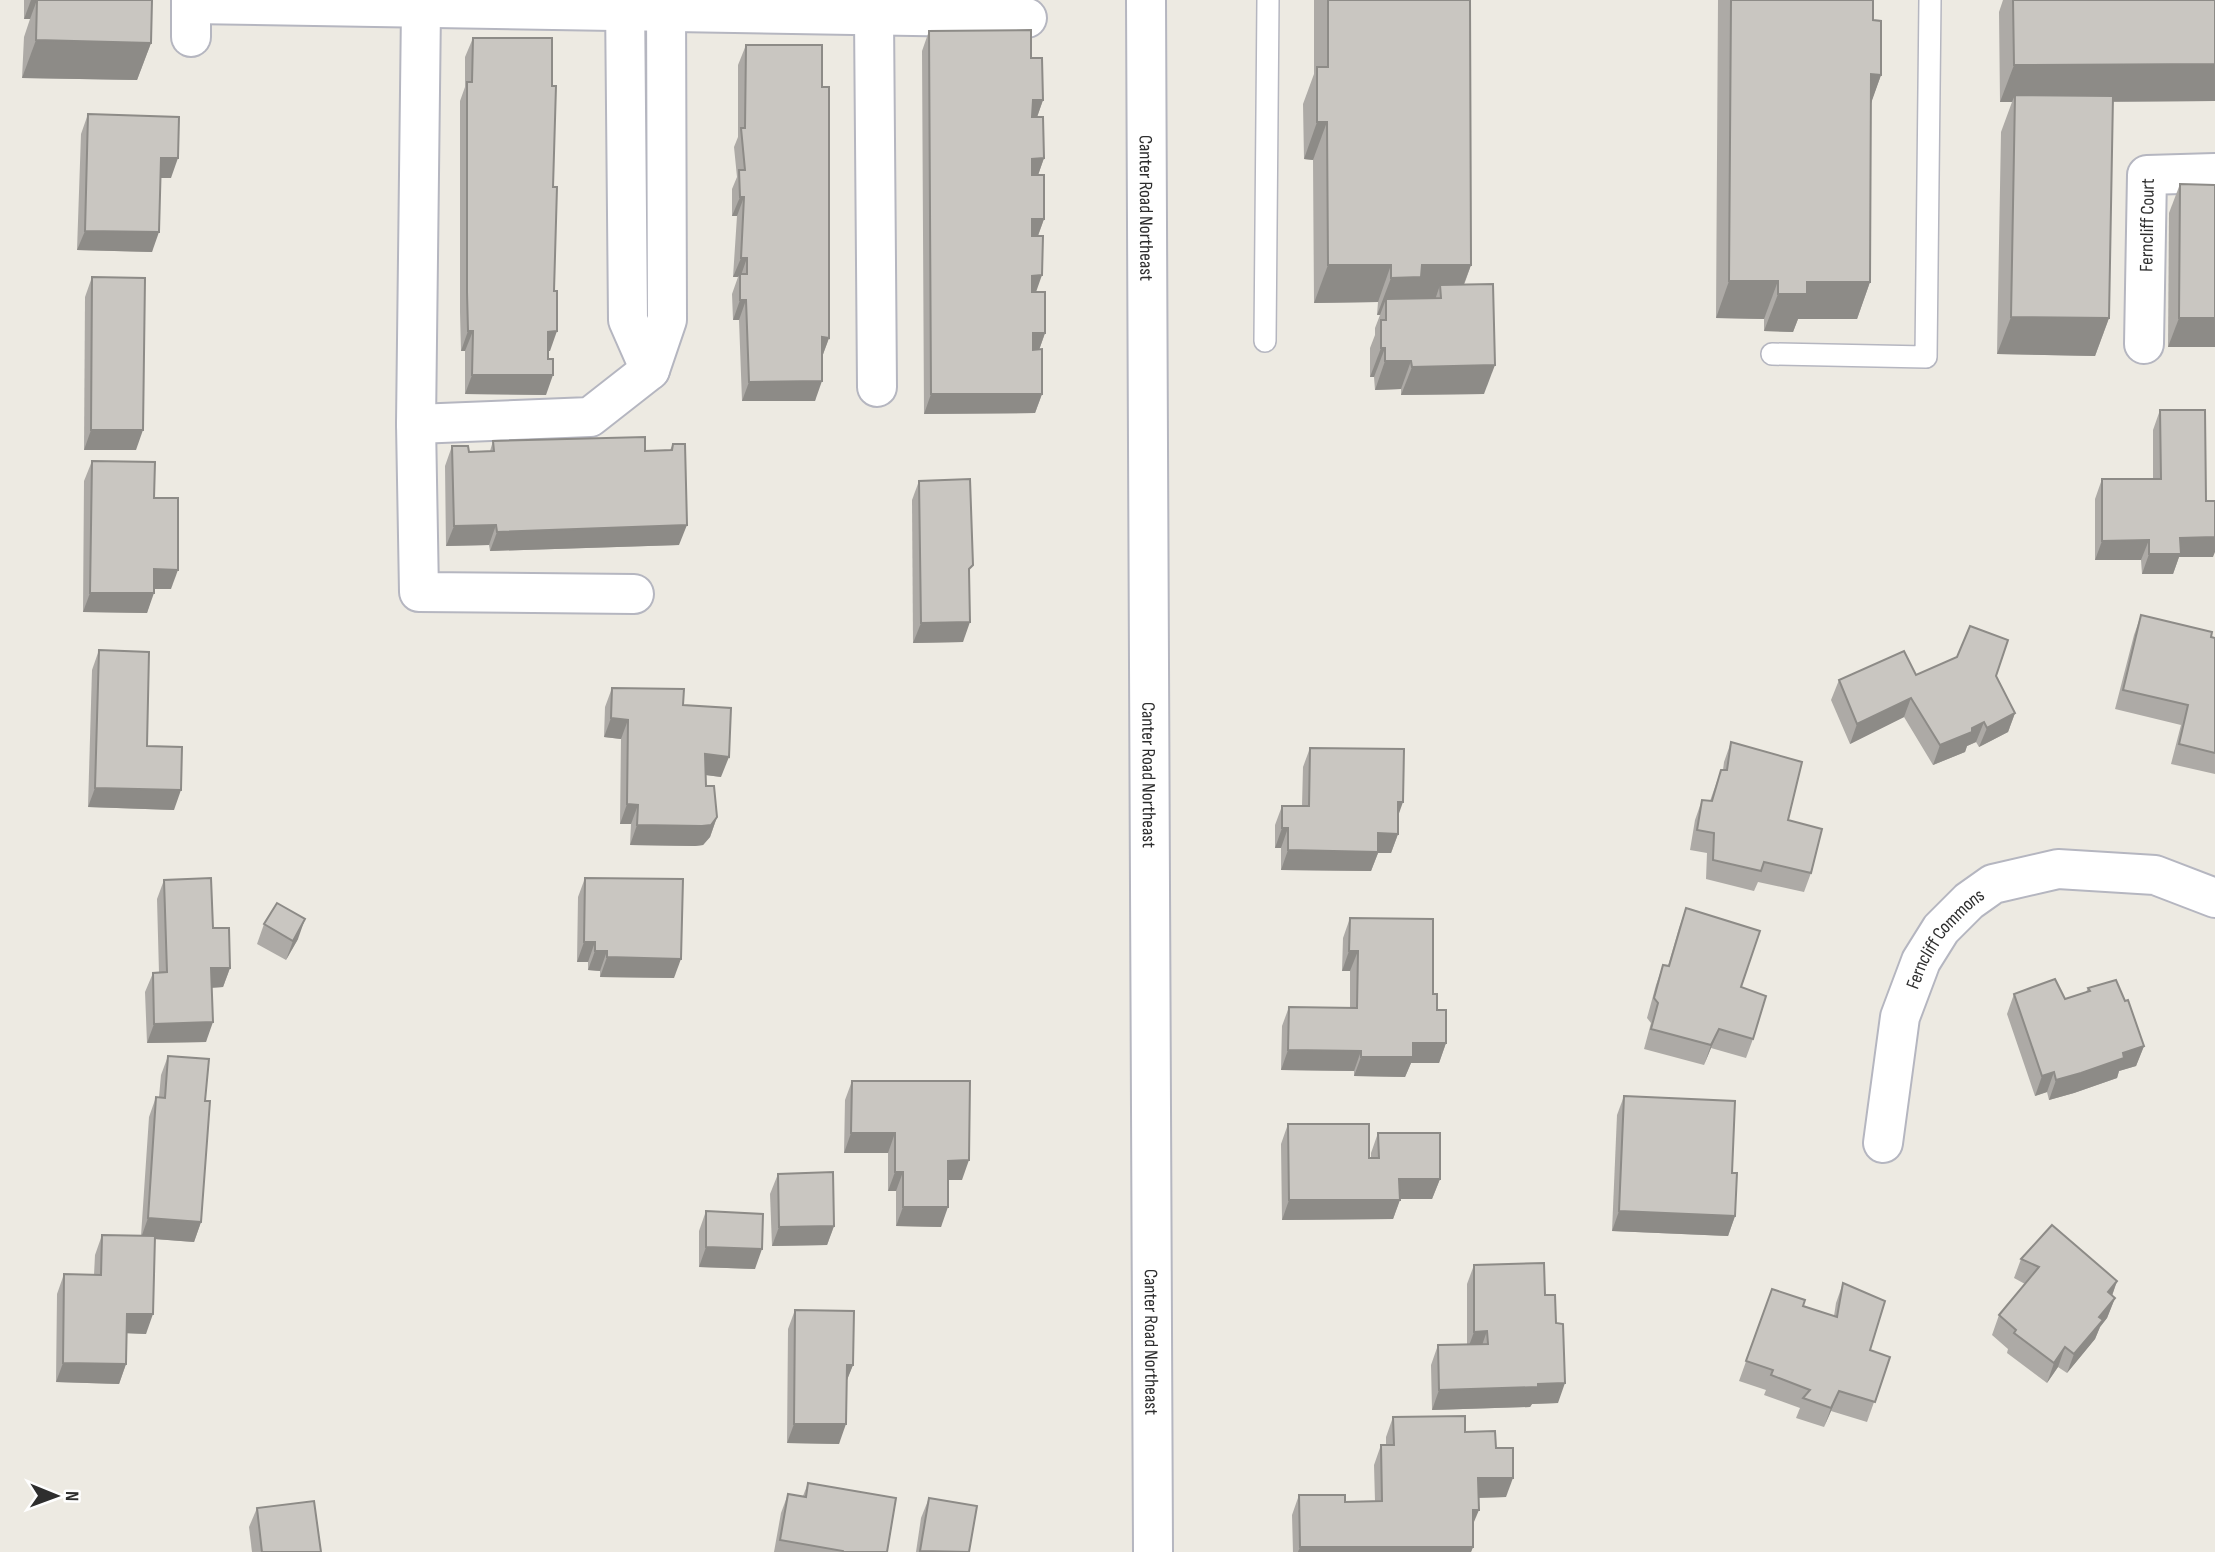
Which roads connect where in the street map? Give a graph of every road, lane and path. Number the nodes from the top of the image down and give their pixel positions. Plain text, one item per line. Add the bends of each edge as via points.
1 (1146, 0) edge
2 (1268, 0) edge
3 (1930, 0) edge
4 (625, 6) edge
5 (667, 6) edge
6 (421, 8) junction
7 (191, 14) edge
8 (874, 16) junction
9 (1027, 18) dead end
10 (2215, 173) edge
11 (1265, 341) dead end
12 (2144, 344) dead end
13 (1772, 354) dead end
14 (649, 370) junction
15 (877, 387) dead end
16 (416, 424) junction
17 (634, 594) dead end
18 (2215, 898) edge
19 (1883, 1143) dead end
20 (1153, 1552) edge

1 - 20 street, Canter Road Northeast
2 - 11 lane
3 - 13 lane via 1926,357
4 - 5 street
4 - 6 street
4 - 14 street via 628,320
5 - 8 street
5 - 14 street via 667,320
6 - 7 street
6 - 16 street
8 - 9 street
8 - 15 street
10 - 12 street, Ferncliff Court via 2147,175
14 - 16 street via 590,417
16 - 17 street via 419,592
18 - 19 street, Ferncliff Commons via 2155,875 2058,869 1993,884 1969,901 1941,929 1921,961 1900,1017

